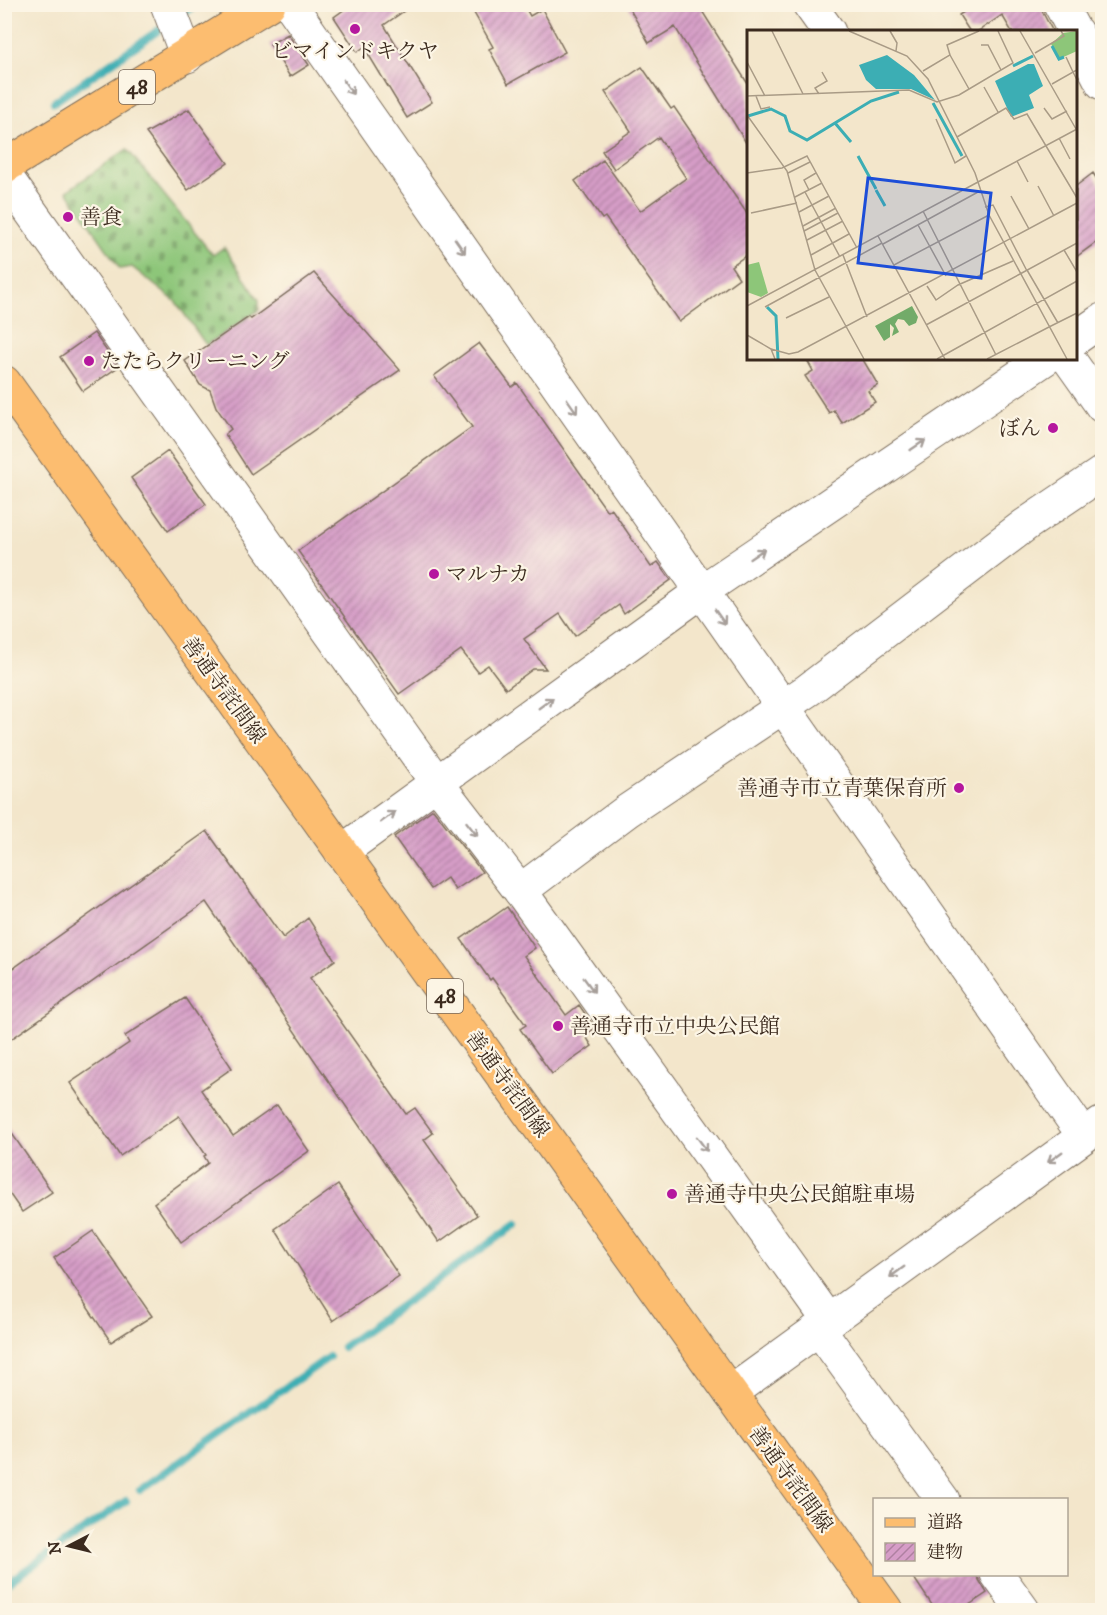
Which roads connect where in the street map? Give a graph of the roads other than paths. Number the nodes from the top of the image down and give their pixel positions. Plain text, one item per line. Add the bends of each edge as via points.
1 (167, 4) edge
2 (268, 4) edge
3 (290, 4) edge
4 (809, 4) edge
5 (1060, 4) edge
6 (828, 30) edge
7 (1074, 30) edge
8 (1077, 36) edge
9 (187, 56) junction
10 (1102, 83) edge
11 (4, 167) edge
12 (4, 174) edge
13 (1102, 320) edge
14 (1077, 337) edge
15 (1043, 360) edge
16 (1069, 360) edge
17 (4, 382) edge
18 (1102, 406) edge
19 (1102, 472) edge
20 (702, 591) junction
21 (784, 707) junction
22 (436, 783) junction
23 (341, 852) junction
24 (520, 891) junction
25 (1093, 1130) edge
26 (824, 1325) junction
27 (730, 1393) junction
28 (942, 1498) edge
29 (998, 1576) edge
30 (886, 1611) edge
31 (1023, 1611) edge

1 - 9 street
2 - 9 main road, 48
3 -> 20 street
4 - 6 street
5 - 7 street
8 - 10 street
9 - 11 main road, 48
12 - 22 street
13 - 14 street
20 -> 15 street
16 - 18 street
17 - 23 main road, 善通寺詫間線 / 48
19 - 21 street via 1025,525
20 -> 21 street
22 -> 20 street
21 - 24 street via 627,811
21 - 25 street
23 -> 22 street
22 -> 24 street
23 - 27 main road, 善通寺詫間線 / 48
24 -> 26 street
25 -> 26 street
26 - 27 street
26 - 28 street
27 - 30 main road, 善通寺詫間線 / 48
29 - 31 street

